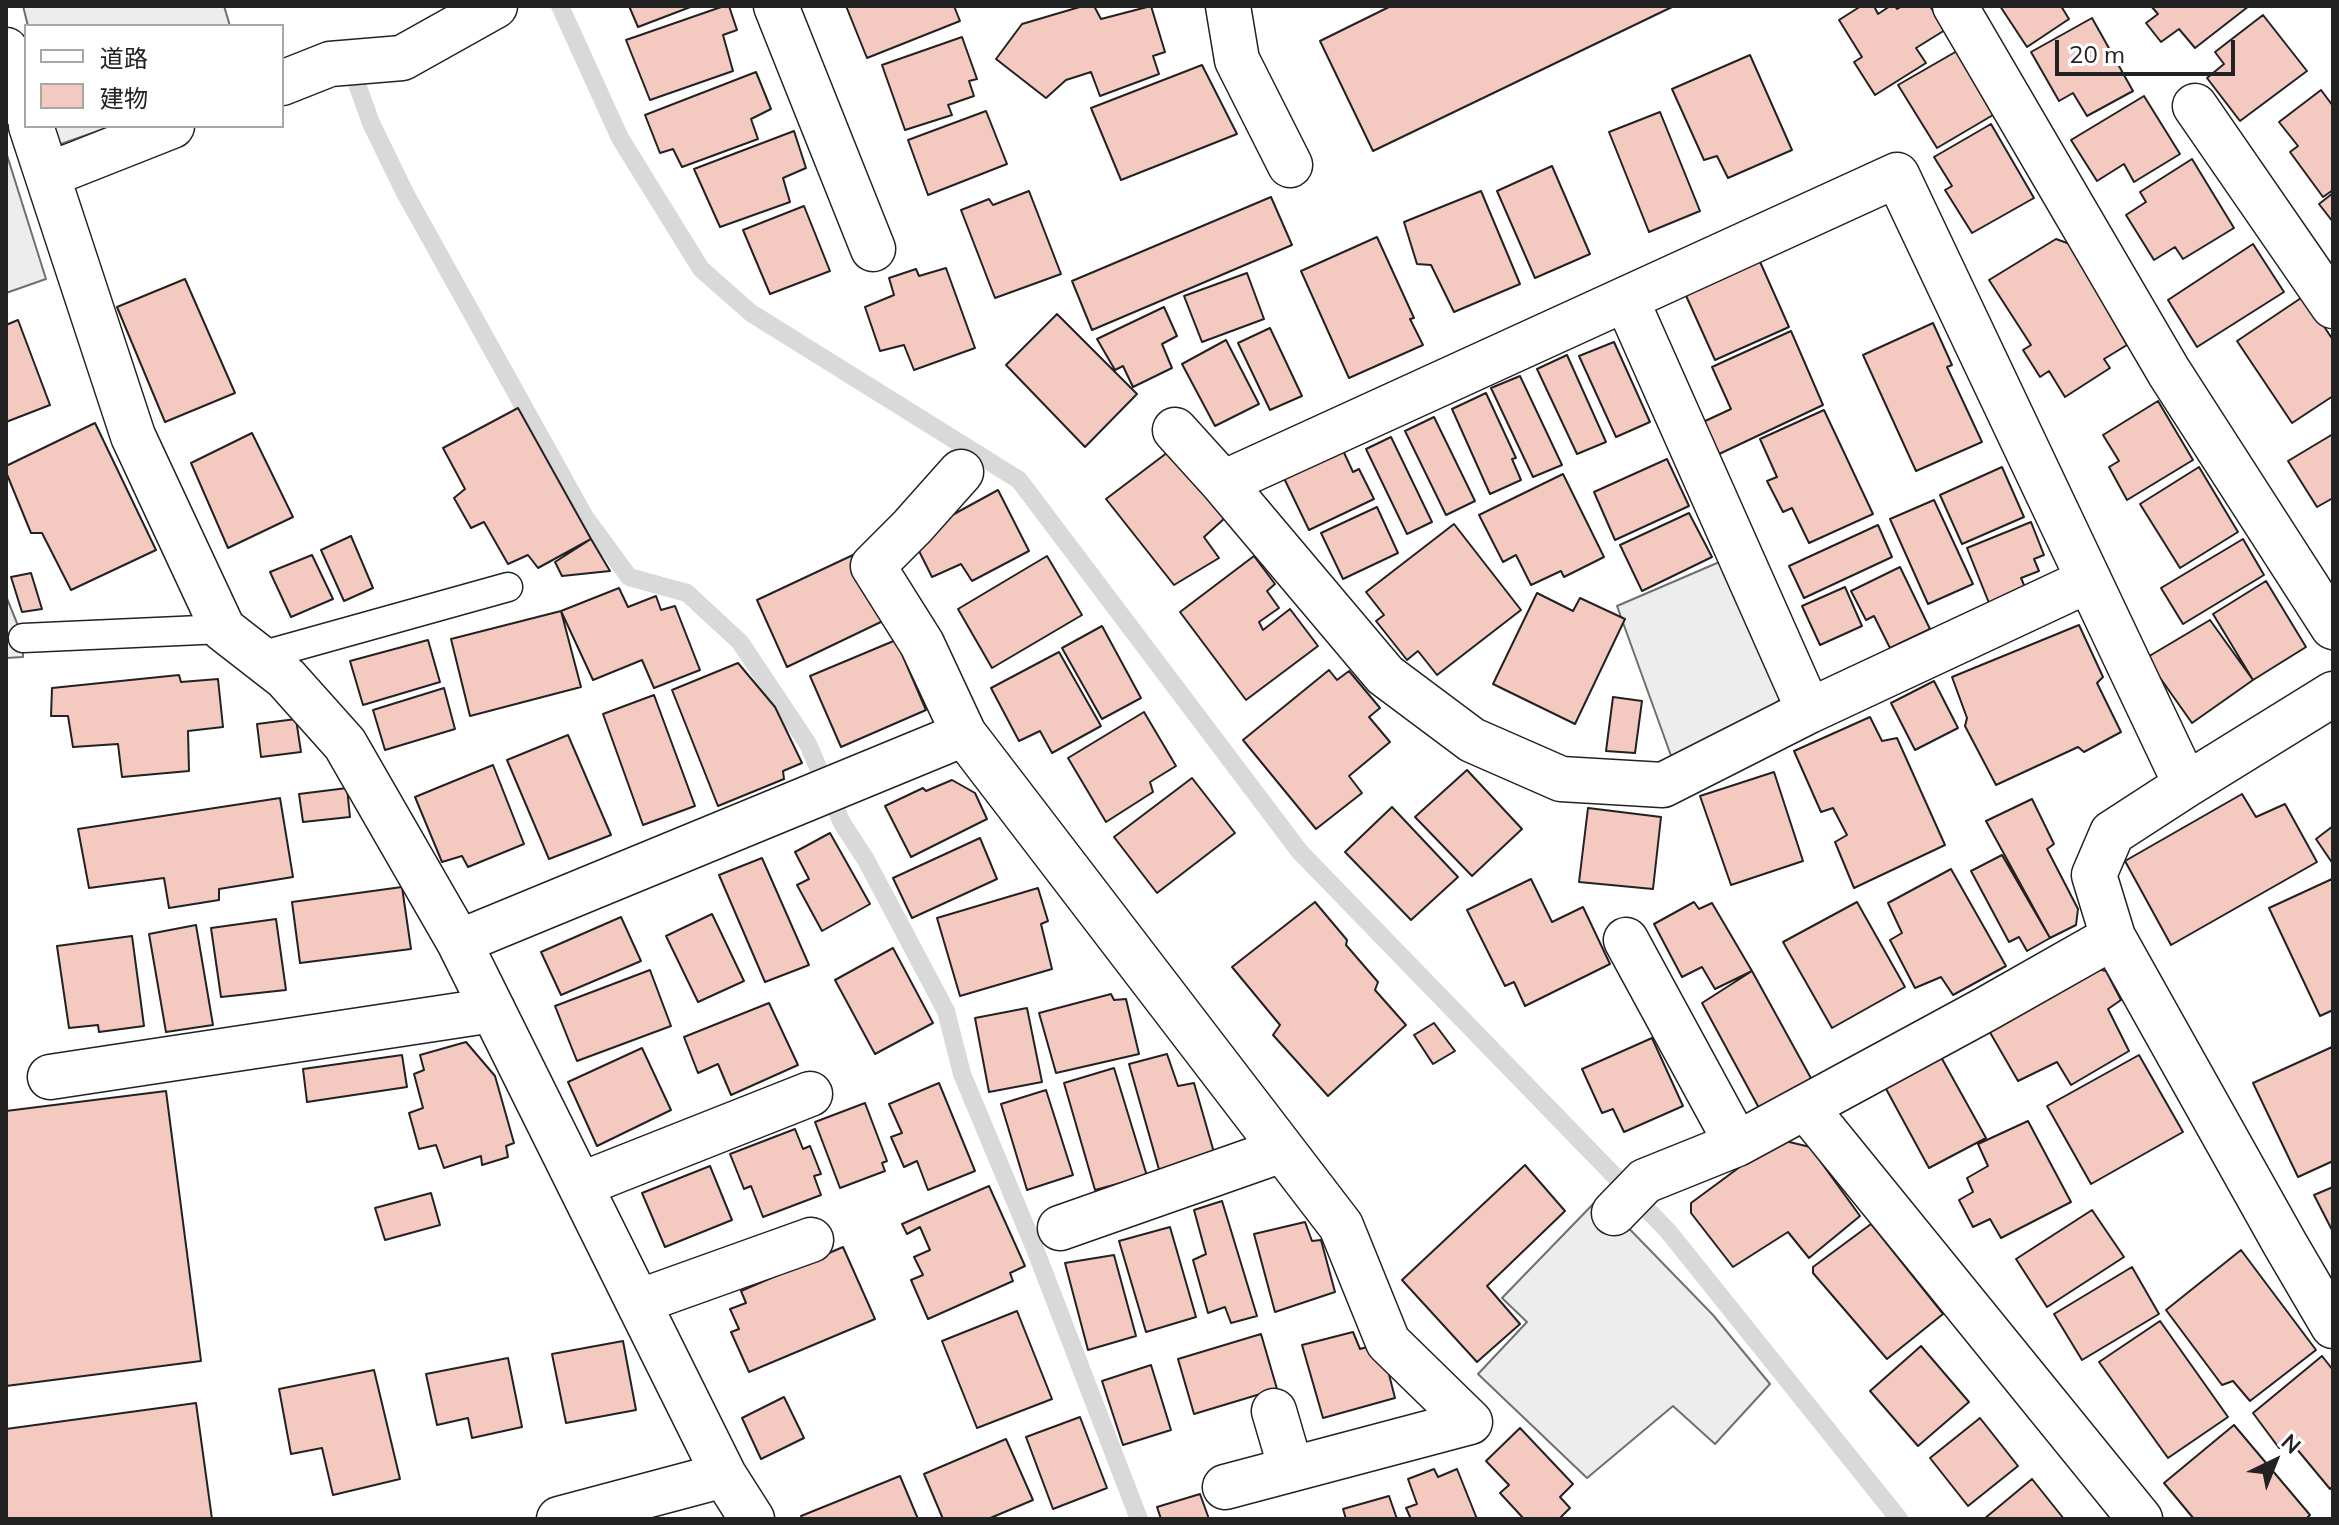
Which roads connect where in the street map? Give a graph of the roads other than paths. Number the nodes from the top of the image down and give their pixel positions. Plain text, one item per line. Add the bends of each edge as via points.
1 (495, 6) edge
2 (776, 6) edge
3 (1228, 6) edge
4 (1955, 6) edge
5 (6, 50) edge
6 (284, 82) edge
7 (24, 105) edge
8 (2195, 106) dead end
9 (32, 128) edge
10 (167, 128) edge
11 (1290, 165) dead end
12 (48, 175) junction
13 (873, 249) dead end
14 (1626, 299) junction
15 (2333, 306) edge
16 (1175, 430) dead end
17 (961, 472) dead end
18 (1223, 483) junction
19 (2089, 580) junction
20 (508, 587) dead end
21 (2333, 627) edge
22 (223, 629) junction
23 (23, 638) dead end
24 (257, 657) junction
25 (2333, 694) edge
26 (1809, 711) junction
27 (964, 734) junction
28 (2186, 785) junction
29 (2113, 937) junction
30 (1626, 940) dead end
31 (459, 942) junction
32 (493, 1010) junction
33 (50, 1077) dead end
34 (810, 1094) dead end
35 (1806, 1108) junction
36 (1737, 1144) junction
37 (1282, 1150) junction
38 (580, 1185) junction
39 (1614, 1213) dead end
40 (1060, 1228) dead end
41 (811, 1240) dead end
42 (638, 1302) junction
43 (2333, 1326) edge
44 (1274, 1411) dead end
45 (1291, 1469) junction
46 (724, 1475) junction
47 (1225, 1487) dead end
48 (559, 1519) edge
49 (752, 1519) edge
50 (2140, 1519) edge

1 - 6 street via 402,58 330,64
2 - 13 street
3 - 11 street via 1237,60
4 - 21 street via 2169,372
5 - 7 street
8 - 15 street
9 - 12 street
10 - 12 street
12 - 22 street via 133,436
14 - 18 street
14 - 19 street via 1897,175
14 - 26 street
16 - 18 street
17 - 27 street via 873,566 922,644
18 - 26 street via 1385,675 1472,740 1561,779 1663,785
19 - 26 street
19 - 28 street
20 - 24 lane
22 - 23 lane
22 - 24 street
24 - 31 street via 286,678 345,744
25 - 28 street
27 - 31 street
27 - 37 street
28 - 29 street via 2112,833 2094,875
29 - 35 street
29 - 43 street
30 - 36 street
31 - 32 street
32 - 33 street
32 - 38 street
34 - 38 street
35 - 36 street
35 - 50 street
36 - 39 street via 1645,1181
37 - 40 street
37 - 45 street via 1341,1226 1388,1342 1470,1422
38 - 42 street
41 - 42 street
42 - 46 street
44 - 45 street
45 - 47 street
46 - 48 street
46 - 49 street

